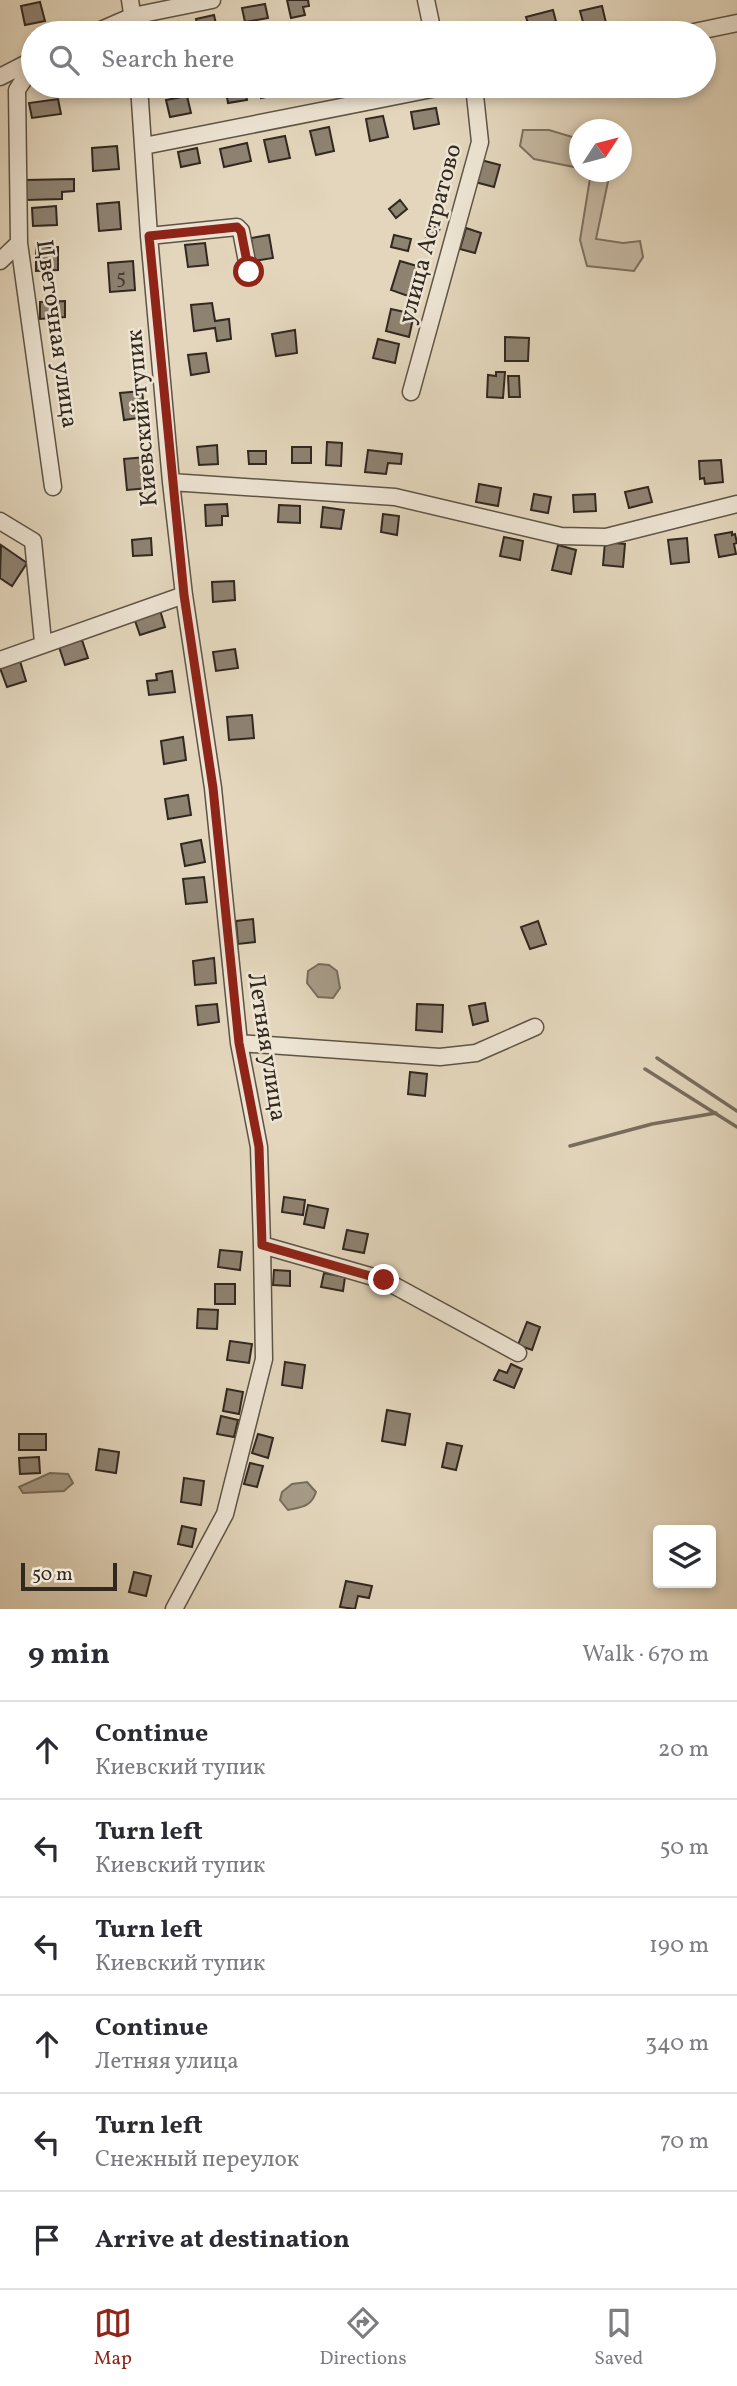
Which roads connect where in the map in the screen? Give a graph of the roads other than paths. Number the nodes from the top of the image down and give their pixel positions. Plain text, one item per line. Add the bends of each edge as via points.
1 (212, 0) edge
2 (426, 0) edge
3 (132, 8) edge
4 (112, 21) edge
5 (430, 21) edge
6 (737, 23) edge
7 (716, 27) edge
8 (21, 67) edge
9 (0, 77) edge
10 (21, 82) edge
11 (140, 98) edge
12 (385, 98) edge
13 (475, 98) edge
14 (144, 146) junction
15 (149, 236) junction
16 (19, 243) junction
17 (0, 261) edge
18 (249, 272) dead end
19 (411, 392) dead end
20 (171, 482) junction
21 (53, 487) dead end
22 (737, 504) edge
23 (0, 521) edge
24 (185, 599) junction
25 (43, 642) junction
26 (0, 660) edge
27 (536, 1027) dead end
28 (239, 1043) junction
29 (262, 1245) junction
30 (518, 1353) dead end
31 (174, 1609) edge

1 - 3 street
2 - 5 street
3 - 4 street
6 - 7 street
8 - 9 street
10 - 16 street, Цветочная улица via 17,89
11 - 14 street, Киевский тупик
12 - 14 street
13 - 19 street, улица Астратово via 480,142
14 - 15 street, Киевский тупик
15 - 18 street via 237,227
15 - 20 street, Киевский тупик
16 - 17 street
16 - 21 street, Цветочная улица
20 - 22 street via 395,497 561,536 606,537
20 - 24 street, Киевский тупик
23 - 25 street via 33,541
24 - 25 street
24 - 28 street, Летняя улица via 213,788
25 - 26 street
27 - 28 street via 476,1053 440,1058
28 - 29 street, Летняя улица via 259,1147
29 - 30 street via 384,1280
29 - 31 street, Летняя улица via 264,1359 225,1514

